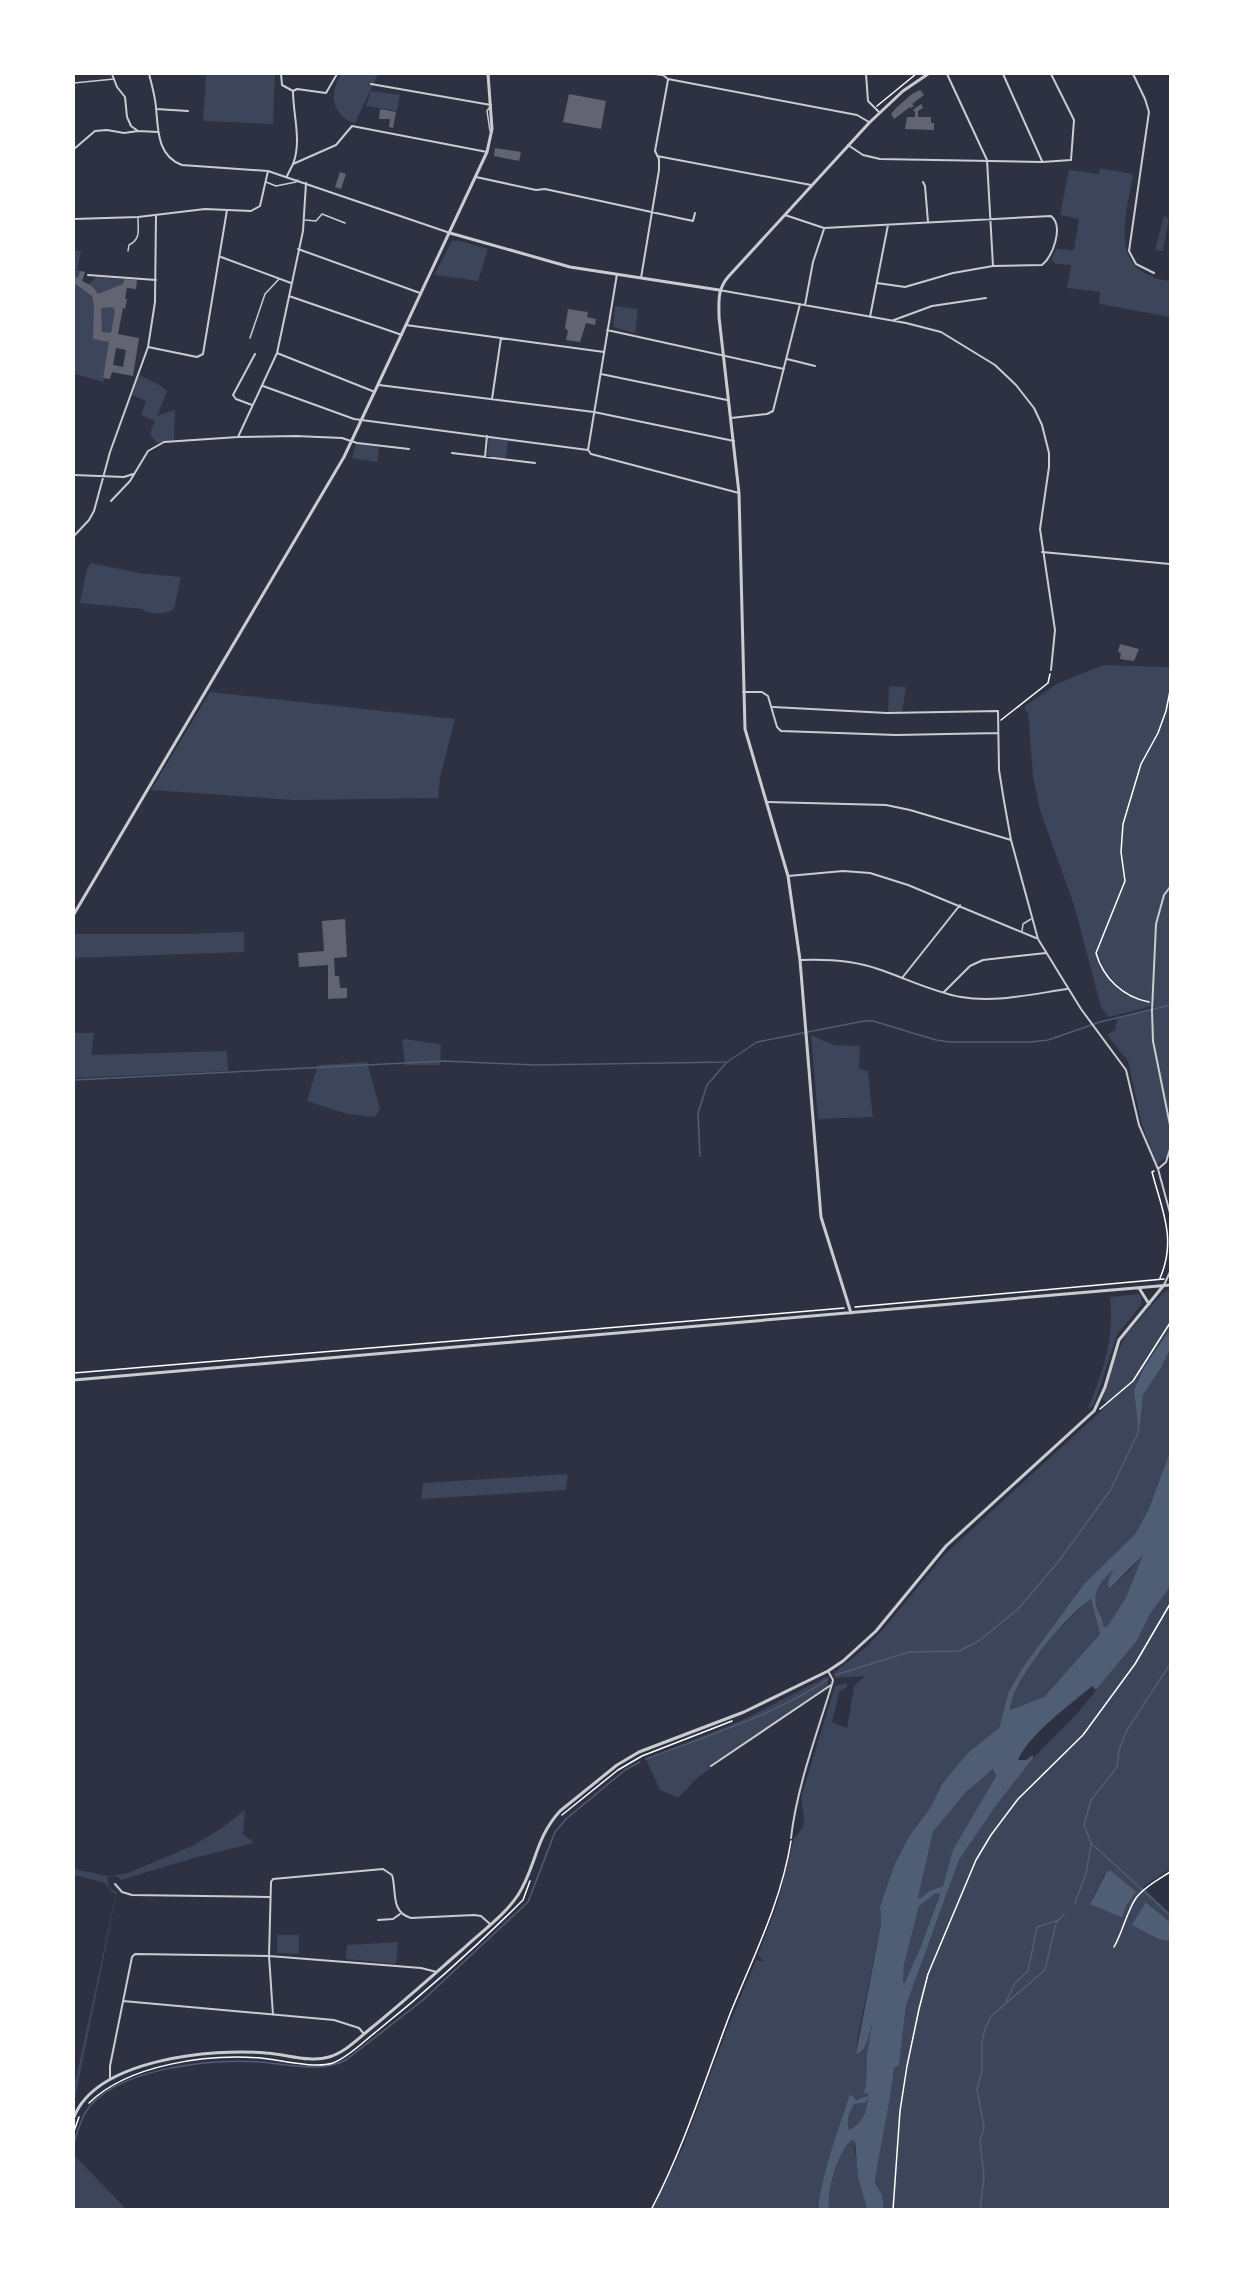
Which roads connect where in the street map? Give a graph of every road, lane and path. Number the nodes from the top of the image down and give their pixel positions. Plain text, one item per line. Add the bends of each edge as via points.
1 (112, 74) edge
2 (149, 74) edge
3 (281, 74) edge
4 (337, 74) edge
5 (488, 74) edge
6 (654, 74) edge
7 (663, 74) edge
8 (867, 74) edge
9 (916, 74) edge
10 (928, 74) edge
11 (947, 74) edge
12 (1003, 74) edge
13 (1051, 74) edge
14 (1133, 74) edge
15 (114, 79) junction
16 (668, 79) junction
17 (74, 83) edge
18 (371, 84) dead end
19 (293, 91) junction
20 (491, 105) junction
21 (875, 108) junction
22 (156, 109) junction
23 (188, 111) dead end
24 (879, 113) junction
25 (869, 123) junction
26 (138, 131) junction
27 (158, 132) junction
28 (848, 145) junction
29 (74, 149) edge
30 (487, 152) junction
31 (657, 156) junction
32 (987, 160) junction
33 (1042, 162) junction
34 (293, 164) junction
35 (268, 171) junction
36 (287, 176) junction
37 (476, 177) junction
38 (298, 180) junction
39 (266, 182) junction
40 (922, 182) dead end
41 (306, 183) junction
42 (812, 185) junction
43 (227, 210) junction
44 (652, 212) junction
45 (695, 213) dead end
46 (156, 215) junction
47 (785, 215) junction
48 (138, 217) junction
49 (74, 219) edge
50 (990, 219) junction
51 (304, 220) junction
52 (928, 222) junction
53 (345, 223) dead end
54 (888, 225) junction
55 (824, 228) junction
56 (450, 233) junction
57 (298, 249) junction
58 (128, 251) dead end
59 (221, 257) junction
60 (993, 266) junction
61 (1154, 273) dead end
62 (617, 274) junction
63 (88, 275) dead end
64 (641, 278) junction
65 (280, 279) junction
66 (156, 280) junction
67 (291, 283) junction
68 (877, 284) junction
69 (719, 290) junction
70 (421, 293) junction
71 (289, 296) junction
72 (986, 298) dead end
73 (800, 304) junction
74 (806, 305) junction
75 (870, 317) junction
76 (892, 321) junction
77 (406, 325) junction
78 (608, 330) junction
79 (402, 335) junction
80 (250, 338) dead end
81 (501, 338) junction
82 (148, 347) junction
83 (604, 352) junction
84 (277, 353) junction
85 (255, 354) dead end
86 (724, 356) junction
87 (787, 359) junction
88 (815, 366) dead end
89 (784, 369) junction
90 (601, 374) junction
91 (379, 385) junction
92 (263, 386) junction
93 (375, 392) junction
94 (492, 399) junction
95 (729, 400) junction
96 (252, 405) junction
97 (594, 412) junction
98 (731, 418) junction
99 (362, 419) junction
100 (487, 435) junction
101 (238, 437) junction
102 (352, 441) junction
103 (734, 441) junction
104 (409, 449) dead end
105 (588, 450) junction
106 (452, 453) dead end
107 (485, 457) junction
108 (535, 463) dead end
109 (135, 473) junction
110 (74, 475) edge
111 (103, 476) junction
112 (739, 493) junction
113 (111, 501) dead end
114 (74, 536) edge
115 (1042, 552) junction
116 (1170, 564) edge
117 (1051, 670) joint
118 (1170, 691) edge
119 (743, 692) junction
120 (773, 707) junction
121 (998, 722) junction
122 (998, 733) junction
123 (766, 802) junction
124 (1011, 840) junction
125 (788, 876) junction
126 (1170, 887) edge
127 (960, 905) junction
128 (74, 914) edge
129 (1032, 919) junction
130 (1022, 931) junction
131 (1038, 939) junction
132 (1047, 953) junction
133 (800, 960) junction
134 (902, 978) junction
135 (1068, 989) junction
136 (944, 992) junction
137 (1153, 1004) junction
138 (1170, 1125) edge
139 (1170, 1149) edge
140 (1158, 1169) junction
141 (1170, 1213) edge
142 (1170, 1272) edge
143 (1170, 1285) edge
144 (1164, 1286) junction
145 (1139, 1288) junction
146 (1149, 1304) junction
147 (850, 1308) junction
148 (851, 1313) junction
149 (1170, 1323) edge
150 (74, 1372) edge
151 (74, 1380) edge
152 (1097, 1412) dead end
153 (1170, 1604) edge
154 (828, 1671) junction
155 (832, 1684) junction
156 (732, 1721) dead end
157 (678, 1742) dead end
158 (711, 1766) dead end
159 (791, 1838) joint
160 (1170, 1872) edge
161 (115, 1884) dead end
162 (270, 1898) junction
163 (401, 1914) junction
164 (378, 1920) dead end
165 (490, 1924) junction
166 (1114, 1947) dead end
167 (269, 1956) junction
168 (437, 1972) junction
169 (123, 2001) junction
170 (273, 2015) junction
171 (364, 2034) junction
172 (110, 2080) junction
173 (74, 2117) edge
174 (651, 2210) edge
175 (893, 2210) edge

1 - 15 street
2 - 22 street
3 - 19 street via 282,85
4 - 19 street via 326,93
5 - 20 street
6 - 7 street
7 - 16 street
8 - 21 street via 866,95
9 - 21 path
10 - 24 street via 908,86
11 - 32 street
12 - 33 street
13 - 33 street via 1074,120 1071,160
14 - 61 street via 1146,99 1149,122 1129,251 1136,264
15 - 17 lane
15 - 26 street via 126,97 131,126
16 - 25 street via 857,115
16 - 31 street
18 - 20 street
19 - 34 street via 297,125
20 - 30 street
21 - 24 street
22 - 23 street
22 - 27 street
24 - 25 street
25 - 28 street
26 - 27 street
26 - 29 street via 95,131
27 - 35 street via 167,155 182,165
28 - 32 street via 863,155 880,159
28 - 42 street
30 - 34 street via 352,126 336,145
30 - 37 street
31 - 42 street
31 - 44 street via 660,163
32 - 33 street
32 - 50 street
34 - 36 street
35 - 36 street
35 - 39 street
36 - 38 street
37 - 44 street
37 - 56 street
38 - 39 lane via 276,186
38 - 41 street
39 - 43 street via 260,206 251,211
40 - 52 street
41 - 51 street
41 - 56 street
42 - 47 street
43 - 46 street
43 - 59 street
44 - 45 street via 693,221
44 - 64 street
46 - 48 street
46 - 66 street
47 - 55 street
47 - 69 street
48 - 49 street
48 - 58 lane via 138,237
50 - 52 street
50 - 60 street
50 - 60 street via 1051,216 1057,224 1052,253 1042,265
51 - 53 lane via 316,221 322,214
51 - 57 street
52 - 54 street
54 - 55 street
54 - 68 street
55 - 74 street
56 - 62 street via 558,264
56 - 70 street
57 - 67 street
57 - 70 street
59 - 65 street
59 - 82 street via 203,354 197,357
60 - 68 street via 905,287
62 - 64 street
62 - 78 street
63 - 66 street
64 - 69 street
65 - 67 street
65 - 80 lane via 265,294
66 - 82 street
67 - 71 street
68 - 75 street
69 - 73 street
69 - 86 street
70 - 77 street
71 - 79 street
71 - 84 street
72 - 76 street via 932,306
73 - 74 street
73 - 87 street
74 - 75 street
75 - 76 street
76 - 115 street via 958,340 1005,374 1034,408 1049,453 1040,530
77 - 79 street
77 - 81 street
78 - 83 street
78 - 86 street
79 - 91 street
81 - 83 street
81 - 94 street
82 - 111 street
83 - 90 street
84 - 92 street
84 - 93 street
85 - 96 street via 233,395
86 - 89 street
86 - 95 street
87 - 88 street
87 - 89 street
89 - 98 street via 773,411
90 - 95 street
90 - 97 street
91 - 93 street
91 - 94 street
92 - 96 street
92 - 99 street
93 - 99 street
94 - 97 street
95 - 98 street
96 - 101 street
97 - 103 street
97 - 105 street
98 - 103 street
99 - 100 street
99 - 102 street
100 - 105 street
100 - 107 street
101 - 102 street via 296,436
101 - 109 street via 164,442 148,451
102 - 104 street
102 - 128 street
103 - 112 street
105 - 112 street via 591,454
106 - 107 street
107 - 108 street
109 - 111 street
109 - 113 street
110 - 111 street
111 - 114 street via 94,511
112 - 119 street
115 - 116 street
115 - 117 street via 1056,630
117 - 121 path via 1048,683
118 - 137 path via 1158,733 1141,764 1123,824 1125,881 1096,953 1105,975 1122,991
119 - 120 street via 766,694
119 - 123 street via 745,729
120 - 121 street via 894,714 998,711
120 - 122 street via 781,730 896,735
121 - 122 street
122 - 124 street via 999,770
123 - 124 street via 886,805
123 - 125 street
124 - 129 street
125 - 127 street via 864,872
125 - 133 street
126 - 137 street via 1156,924
127 - 130 street
127 - 134 street
129 - 130 lane via 1023,924
129 - 131 street
130 - 131 street
131 - 132 street
132 - 135 street
132 - 136 street via 975,963
133 - 134 street via 856,963
133 - 147 street via 821,1217
134 - 136 street
135 - 136 street via 989,998
135 - 140 street via 1126,1070 1139,1125
137 - 138 street via 1153,1041
139 - 140 street via 1166,1162
140 - 141 street
140 - 147 path via 1152,1172 1169,1238 1167,1259 1159,1279
142 - 144 street
143 - 144 street
144 - 145 street
144 - 146 street
145 - 146 street
145 - 148 street
146 - 154 street via 1119,1340 1094,1411 946,1546 876,1631
147 - 148 street
147 - 150 path
148 - 151 street
149 - 152 path via 1133,1381
153 - 175 path via 1135,1664 1083,1735 1018,1799 976,1860 928,1974 919,2009 900,2111
154 - 155 street
154 - 165 street via 744,1712 670,1739 617,1765 552,1820 538,1843 519,1893
155 - 158 street
155 - 159 street
156 - 157 path
159 - 174 path via 766,1932 682,2143
160 - 166 path via 1140,1893
161 - 162 street via 122,1892 132,1894
162 - 163 street via 273,1879 383,1869 392,1875 395,1904
162 - 167 street
163 - 164 street
163 - 165 street via 411,1918 474,1915
165 - 168 street
167 - 168 street
167 - 169 street via 135,1954
167 - 170 street
168 - 171 street
169 - 170 street
169 - 172 street
170 - 171 street via 334,2020
171 - 172 street via 328,2058 216,2053 160,2062
172 - 173 street via 84,2100

